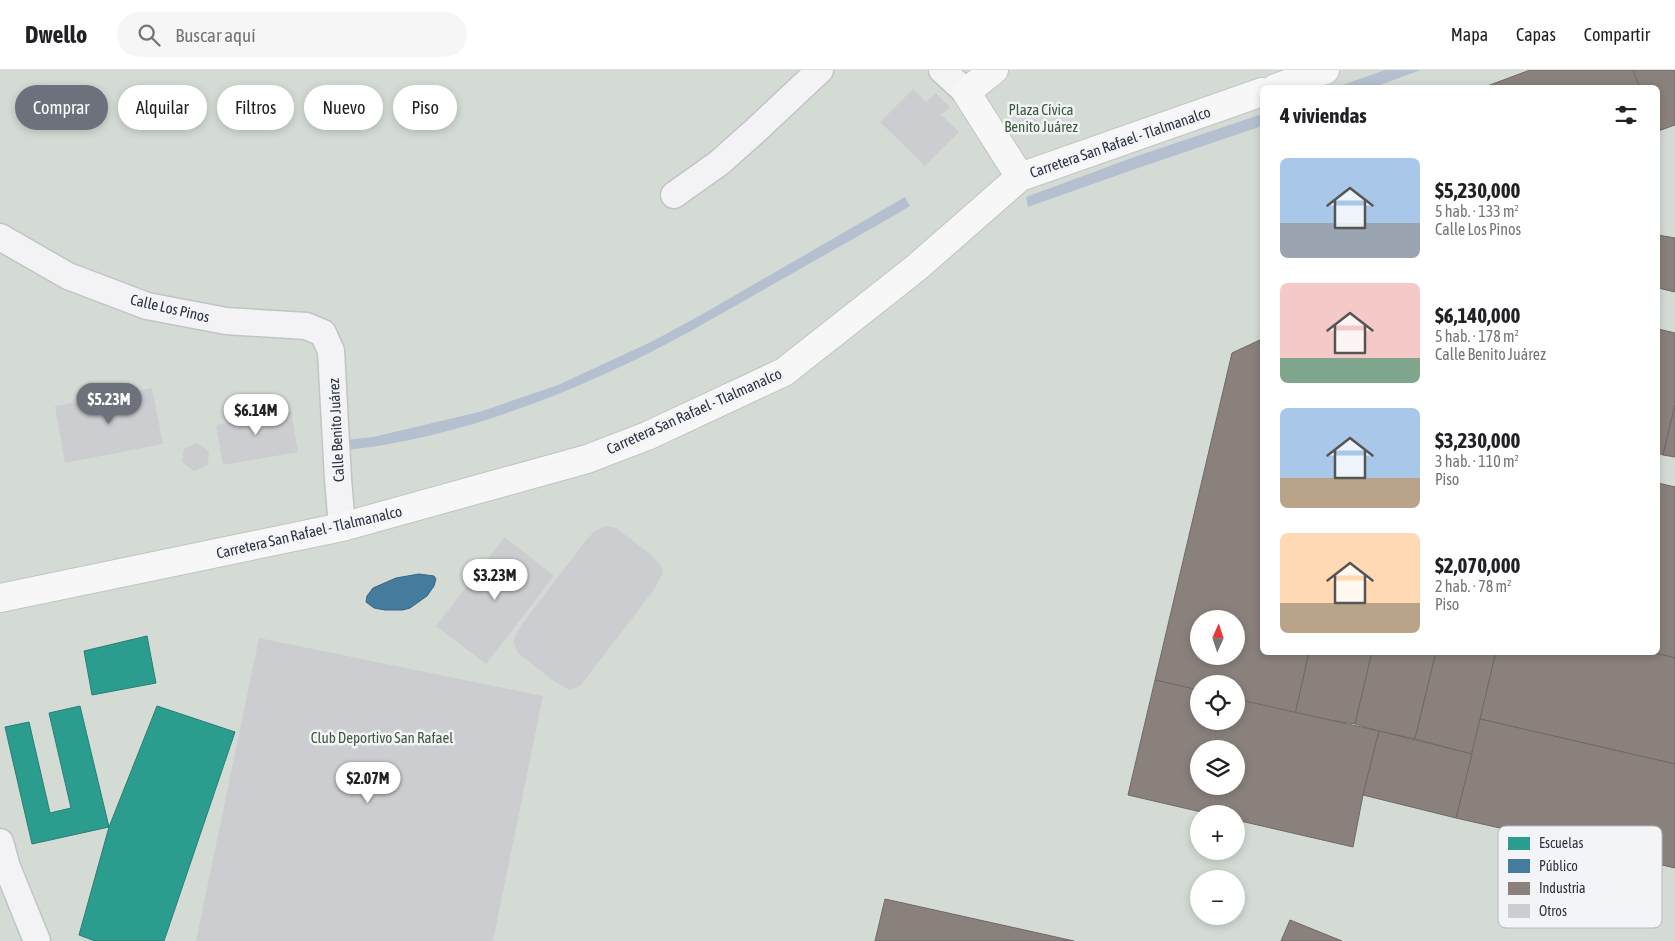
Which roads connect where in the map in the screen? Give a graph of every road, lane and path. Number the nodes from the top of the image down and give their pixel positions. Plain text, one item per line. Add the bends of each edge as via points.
1 (820, 70) edge
2 (942, 70) edge
3 (994, 70) edge
4 (1325, 70) edge
5 (1284, 85) edge
6 (966, 92) junction
7 (1260, 93) edge
8 (1020, 177) junction
9 (674, 195) dead end
10 (0, 237) edge
11 (323, 333) joint
12 (342, 527) junction
13 (0, 598) edge
14 (0, 842) edge
15 (37, 941) edge

1 - 9 street via 719,162
2 - 6 street
3 - 6 street
4 - 5 street
6 - 8 street
7 - 8 street, Carretera San Rafael - Tlalmanalco
8 - 12 street, Carretera San Rafael - Tlalmanalco via 916,268 784,372 647,436 587,459
10 - 11 street, Calle Los Pinos via 68,276 146,306 226,321 306,326
11 - 12 street, Calle Benito Juárez via 331,351
12 - 13 street, Carretera San Rafael - Tlalmanalco
14 - 15 street

